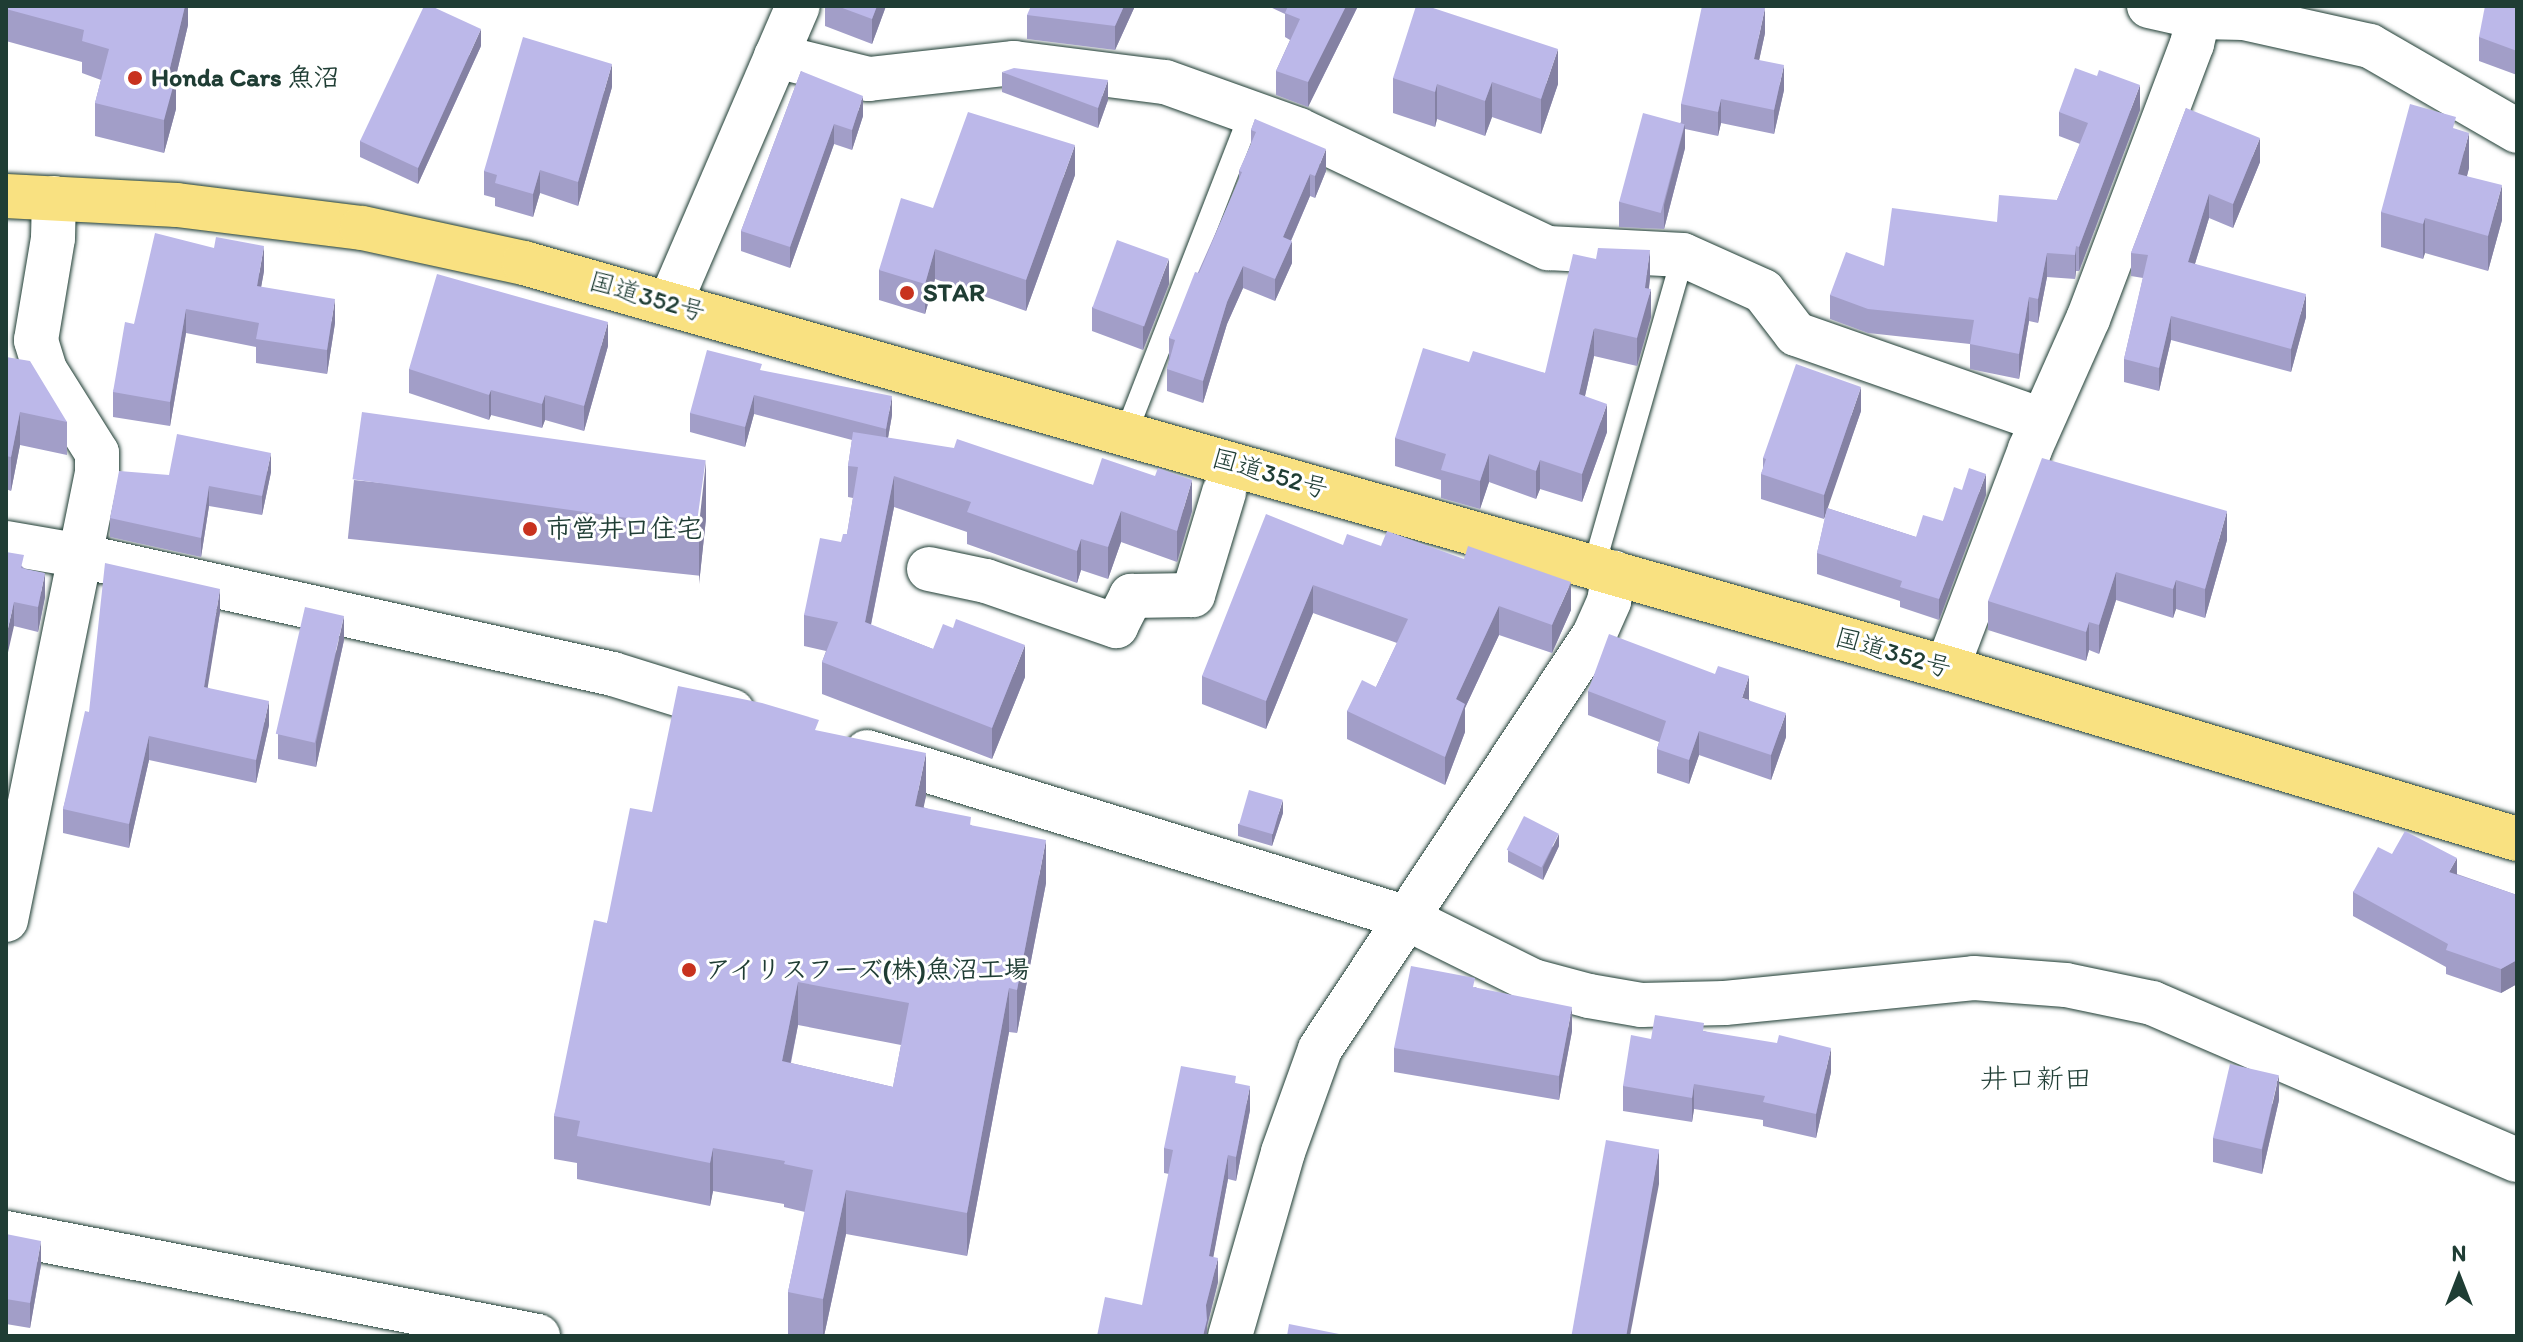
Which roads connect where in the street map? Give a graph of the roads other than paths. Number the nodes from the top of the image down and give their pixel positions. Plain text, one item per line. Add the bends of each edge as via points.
1 (798, 6) edge
2 (2149, 6) edge
3 (2198, 11) edge
4 (776, 56) junction
5 (1251, 112) junction
6 (2517, 131) edge
7 (6, 196) edge
8 (54, 198) junction
9 (1683, 255) junction
10 (670, 303) junction
11 (2041, 420) junction
12 (1126, 433) junction
13 (1224, 492) dead end
14 (6, 543) edge
15 (81, 556) junction
16 (929, 569) dead end
17 (1604, 569) junction
18 (1947, 668) junction
19 (765, 721) edge
20 (826, 739) edge
21 (2517, 839) edge
22 (1404, 917) junction
23 (6, 920) edge
24 (2517, 1160) edge
25 (6, 1233) edge
26 (538, 1336) edge
27 (1230, 1336) edge

1 - 4 street
2 - 3 street
3 - 6 street via 2370,46
3 - 11 street via 2192,44 2088,319
4 - 5 street via 869,79 1014,63 1165,82
4 - 10 street
5 - 9 street via 1548,248
5 - 12 lane
7 - 8 highway, 国道352号
8 - 10 highway, 国道352号 via 177,205 362,228 524,263
8 - 15 street via 53,238 36,340 45,370 97,453
9 - 11 street via 1763,291 1796,334
9 - 17 lane
10 - 12 highway, 国道352号
11 - 18 street
12 - 17 highway, 国道352号
13 - 16 street via 1193,595 1131,596 1116,626 986,581
14 - 15 street
15 - 19 street via 613,674
15 - 23 street
17 - 18 highway, 国道352号
17 - 22 street via 1609,601 1595,633
18 - 21 highway, 国道352号
20 - 22 street
22 - 24 street via 1533,981 1641,1005 1725,1003 1974,978 2066,985 2152,1003
22 - 27 street via 1320,1049 1283,1152
25 - 26 street

